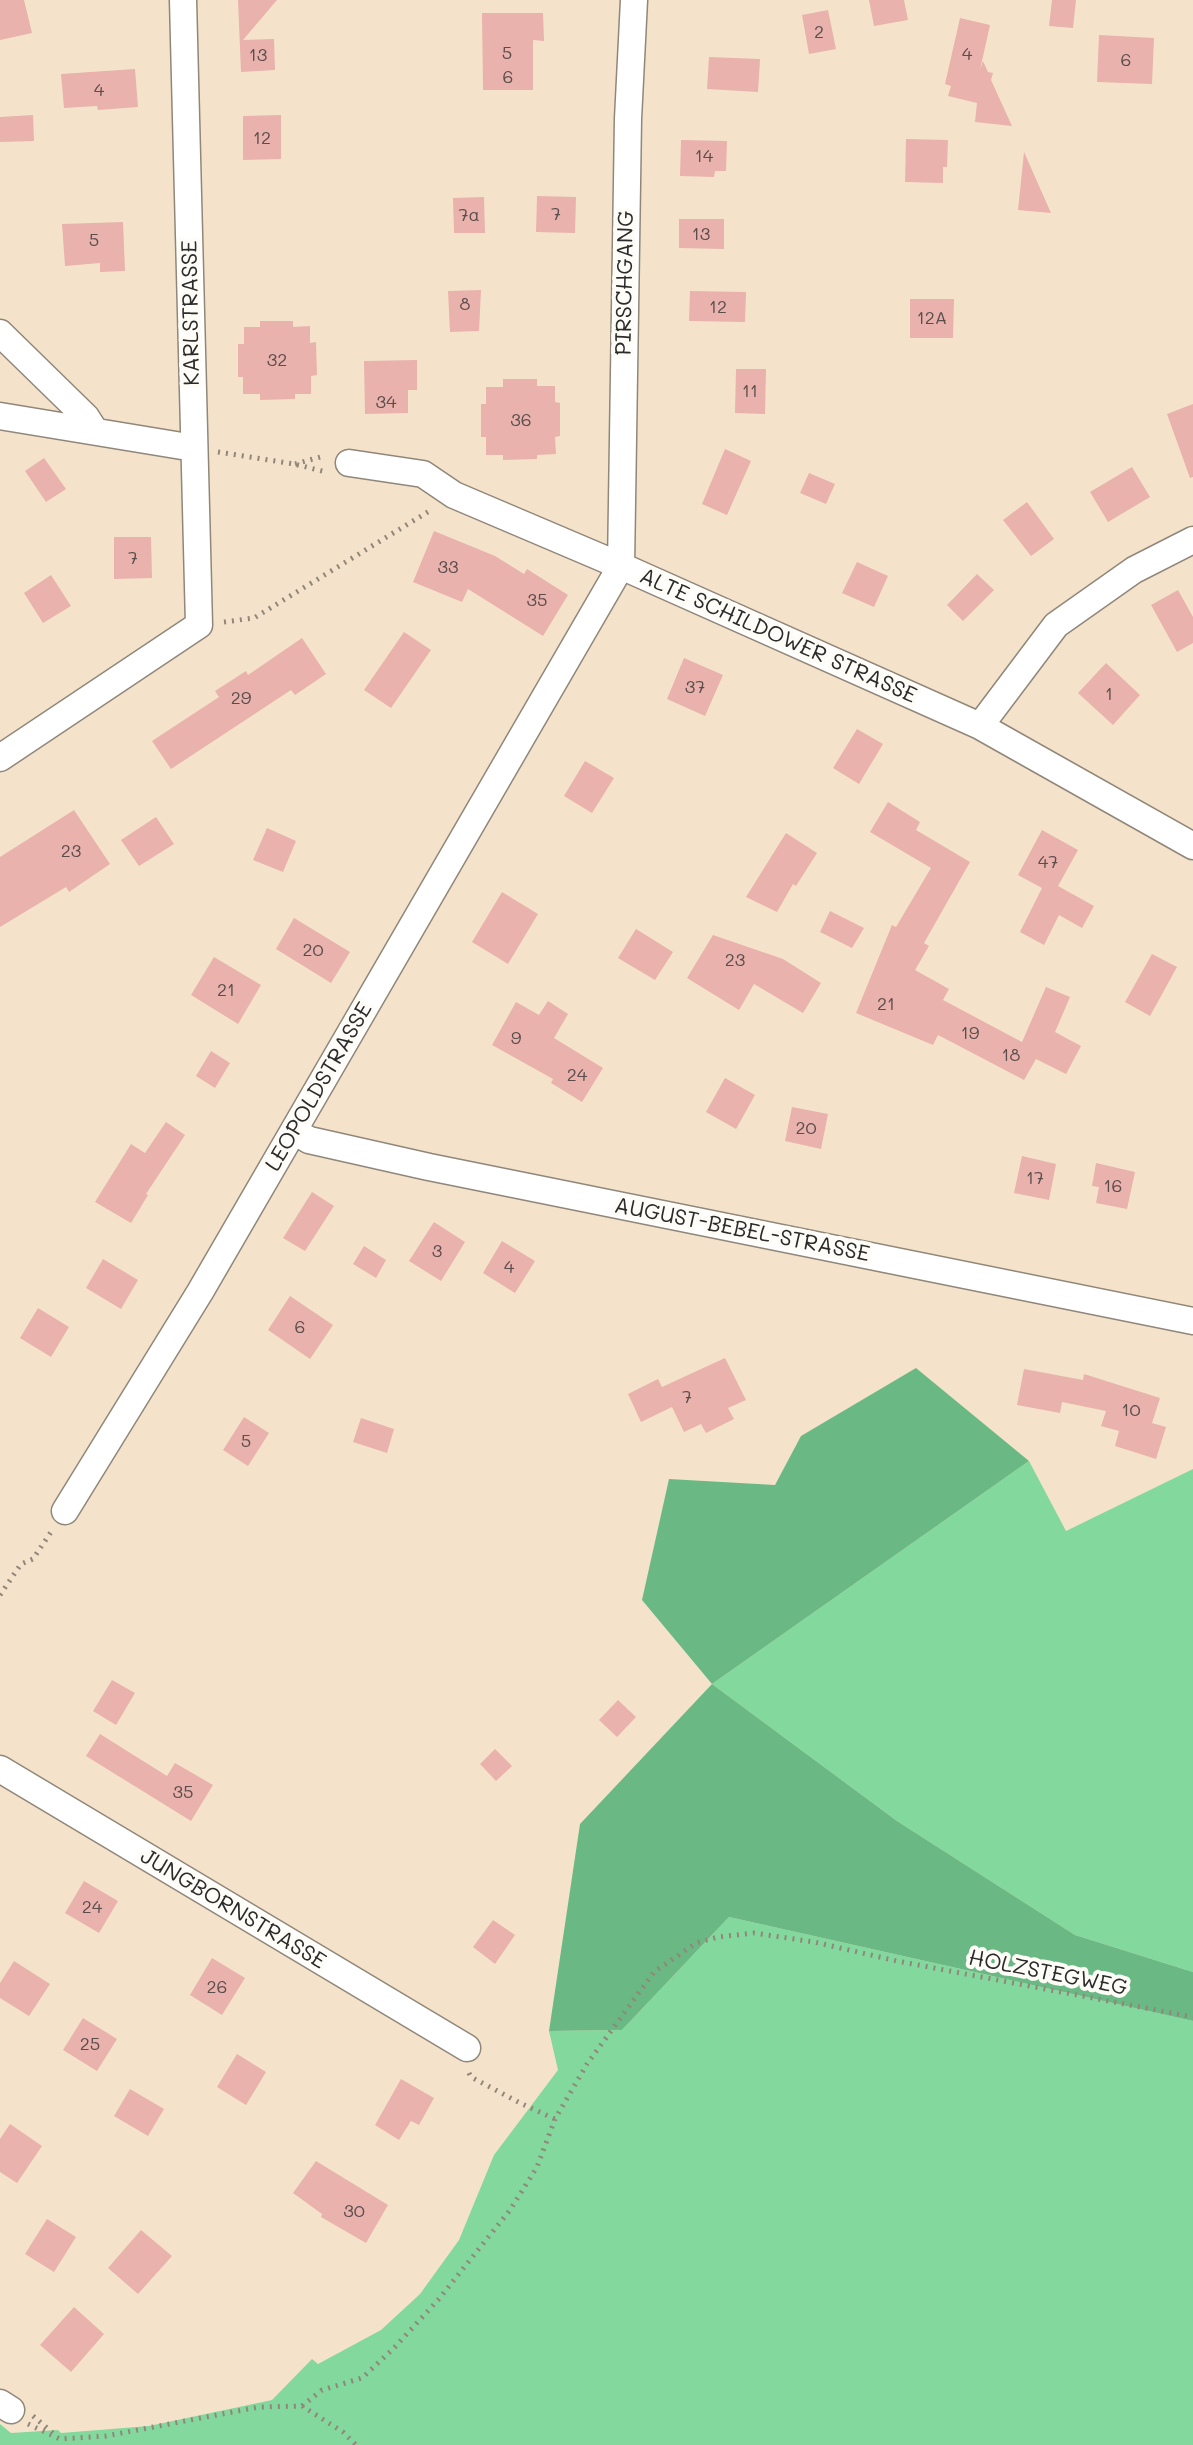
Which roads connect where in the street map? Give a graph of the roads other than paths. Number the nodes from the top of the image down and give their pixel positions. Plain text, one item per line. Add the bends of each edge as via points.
1 (183, 0) edge
2 (634, 0) edge
3 (2, 336) edge
4 (0, 367) edge
5 (0, 416) edge
6 (95, 431) junction
7 (194, 448) junction
8 (349, 463) dead end
9 (1193, 540) edge
10 (621, 566) junction
11 (980, 726) junction
12 (0, 758) edge
13 (1193, 846) edge
14 (294, 1131) junction
15 (1193, 1321) edge
16 (65, 1511) road end
17 (0, 1769) edge
18 (467, 2048) road end

1 - 7 street, KARLSTRASSE
2 - 10 street, PIRSCHGANG
3 - 4 street
3 - 6 street
5 - 6 street
6 - 7 street
7 - 12 street, KARLSTRASSE via 199,625
8 - 10 street, ALTE SCHILDOWER STRASSE via 423,474 454,495
9 - 11 street via 1134,570 1056,625
10 - 11 street, ALTE SCHILDOWER STRASSE
10 - 14 street, LEOPOLDSTRASSE
11 - 13 street, ALTE SCHILDOWER STRASSE
14 - 15 street, AUGUST-BEBEL-STRASSE via 309,1140 429,1167
14 - 16 street, LEOPOLDSTRASSE
17 - 18 street, JUNGBORNSTRASSE

